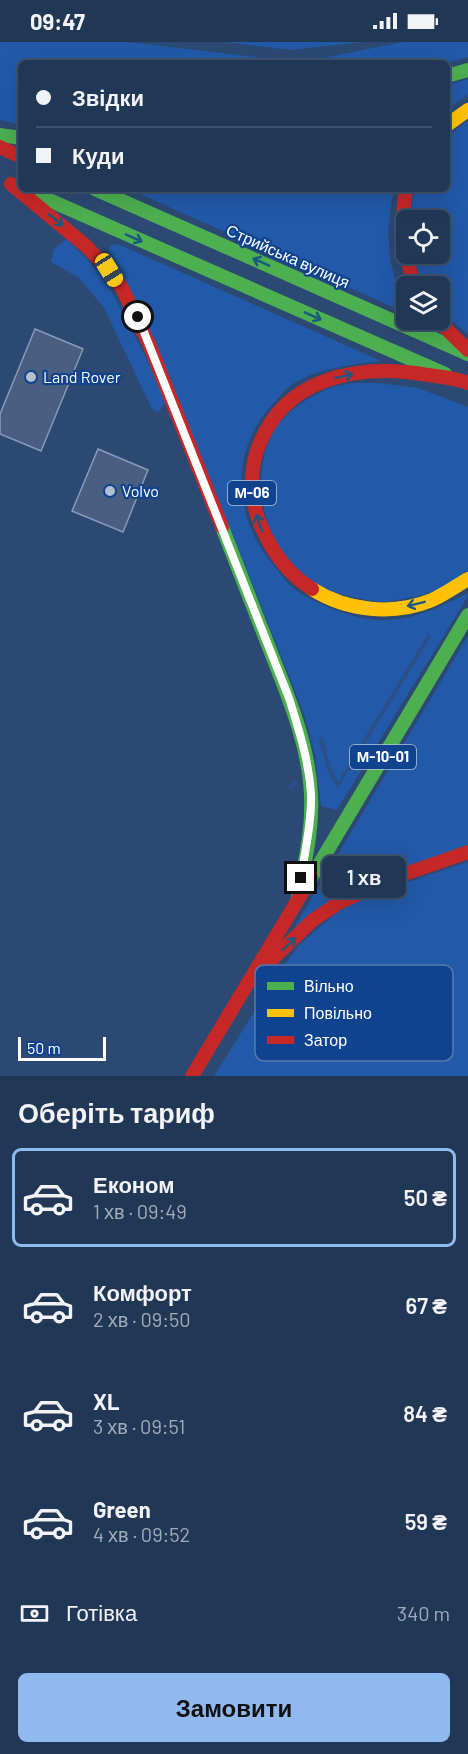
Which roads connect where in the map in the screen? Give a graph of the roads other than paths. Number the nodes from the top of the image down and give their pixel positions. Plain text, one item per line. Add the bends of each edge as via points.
1 (468, 70) edge
2 (450, 75) edge
3 (468, 110) edge
4 (450, 123) edge
5 (0, 135) edge
6 (18, 138) edge
7 (0, 147) edge
8 (18, 156) edge
9 (22, 192) edge
10 (30, 192) edge
11 (101, 192) edge
12 (405, 192) edge
13 (410, 276) edge
14 (447, 330) edge
15 (468, 352) edge
16 (465, 382) edge
17 (468, 579) edge
18 (468, 615) edge
19 (468, 852) edge
20 (298, 899) junction
21 (258, 965) edge
22 (267, 965) edge
23 (255, 971) edge
24 (255, 976) edge
25 (247, 984) junction
26 (192, 1076) edge

1 - 2 main road
3 - 4 main road
5 - 6 main road
7 - 8 main road
9 -> 20 main road via 109,270 138,317 289,698 302,738 311,795
10 -> 16 main road
15 -> 11 main road, Стрийська вулиця
12 - 13 main road via 401,238
14 - 15 main road
17 -> 16 main road, М-06 via 428,601 401,608 351,606 323,596 288,572 271,548 258,524 251,481 253,461 268,424 301,393 326,380 382,370
18 - 20 main road, М-10-01
22 -> 19 main road via 313,921 340,902
20 - 21 main road, М-10-01
23 - 25 main road, М-10-01
25 -> 24 main road
25 - 26 main road, М-10-01

